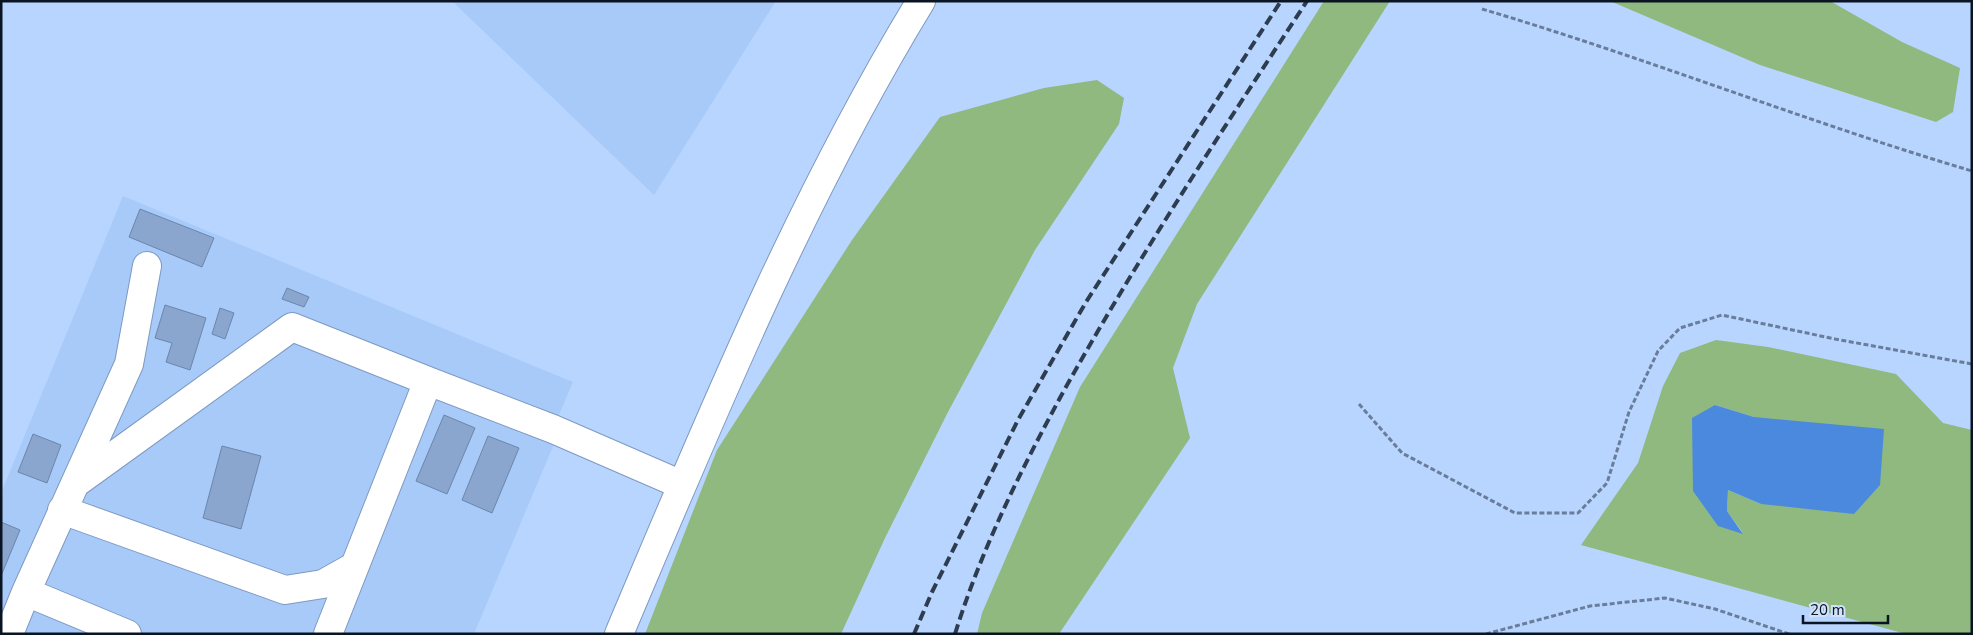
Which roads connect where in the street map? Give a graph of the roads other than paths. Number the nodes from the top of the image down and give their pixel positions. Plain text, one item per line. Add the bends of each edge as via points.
1 (921, 1) edge
2 (147, 266) dead end
3 (428, 381) junction
4 (75, 484) junction
5 (682, 485) junction
6 (62, 510) junction
7 (355, 566) junction
8 (26, 592) junction
9 (9, 634) edge
10 (127, 634) edge
11 (328, 634) edge
12 (619, 634) edge

1 - 5 lane via 848,126 713,411
2 - 4 lane via 129,364
3 - 4 lane via 292,327
3 - 5 lane via 553,429
3 - 7 lane
4 - 6 lane
5 - 12 lane
6 - 7 lane via 286,590 323,584
6 - 8 lane
7 - 11 lane
8 - 9 lane
8 - 10 lane

